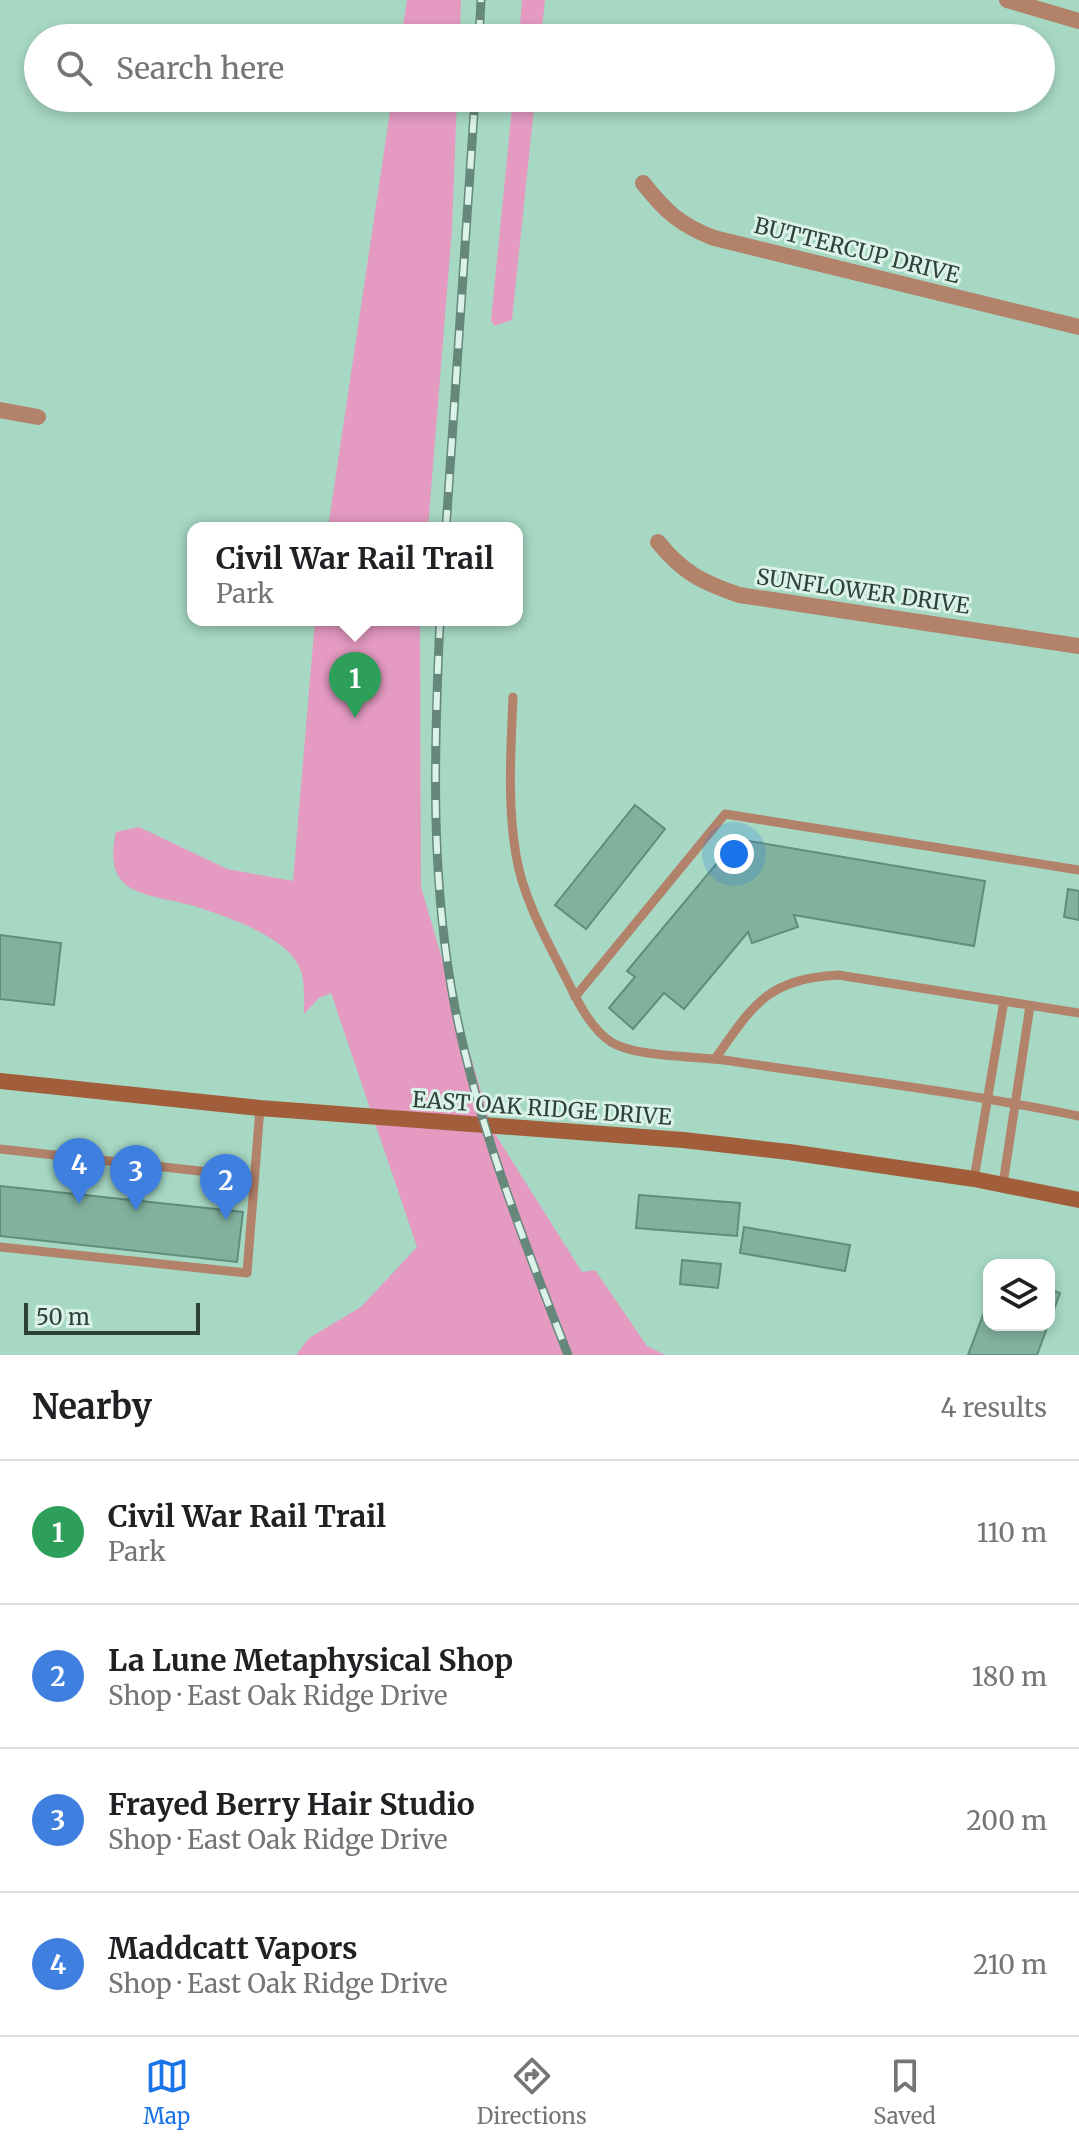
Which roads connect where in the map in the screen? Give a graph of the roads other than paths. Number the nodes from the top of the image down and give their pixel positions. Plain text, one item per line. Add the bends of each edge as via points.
1 (1007, 0) edge
2 (1079, 21) edge
3 (643, 183) dead end
4 (1079, 327) edge
5 (0, 410) edge
6 (38, 417) dead end
7 (658, 542) dead end
8 (1079, 646) edge
9 (513, 697) dead end
10 (1079, 870) edge
11 (575, 997) junction
12 (1004, 1001) junction
13 (1030, 1006) junction
14 (1079, 1013) edge
15 (715, 1059) junction
16 (0, 1081) edge
17 (987, 1099) junction
18 (1015, 1103) junction
19 (260, 1108) junction
20 (1079, 1116) edge
21 (0, 1149) edge
22 (254, 1177) junction
23 (974, 1179) junction
24 (1003, 1184) junction
25 (1079, 1200) edge
26 (0, 1247) edge

1 - 2 street
3 - 4 street, BUTTERCUP DRIVE via 686,228 714,238
5 - 6 street
7 - 8 street, SUNFLOWER DRIVE via 677,565 704,583 739,595
9 - 11 lane via 510,806 516,858 538,923
10 - 11 lane via 725,814
11 - 15 lane via 601,1032 625,1049
12 - 13 lane
12 - 15 lane via 838,975 813,976 767,994
12 - 17 lane
13 - 14 lane
13 - 18 lane
15 - 17 lane
16 - 19 main road, EAST OAK RIDGE DRIVE
17 - 18 lane
17 - 23 lane
18 - 20 lane
18 - 24 lane
19 - 22 lane
19 - 23 main road, EAST OAK RIDGE DRIVE via 683,1140
21 - 22 lane
22 - 26 lane via 247,1273
23 - 24 main road, EAST OAK RIDGE DRIVE
24 - 25 main road, EAST OAK RIDGE DRIVE

